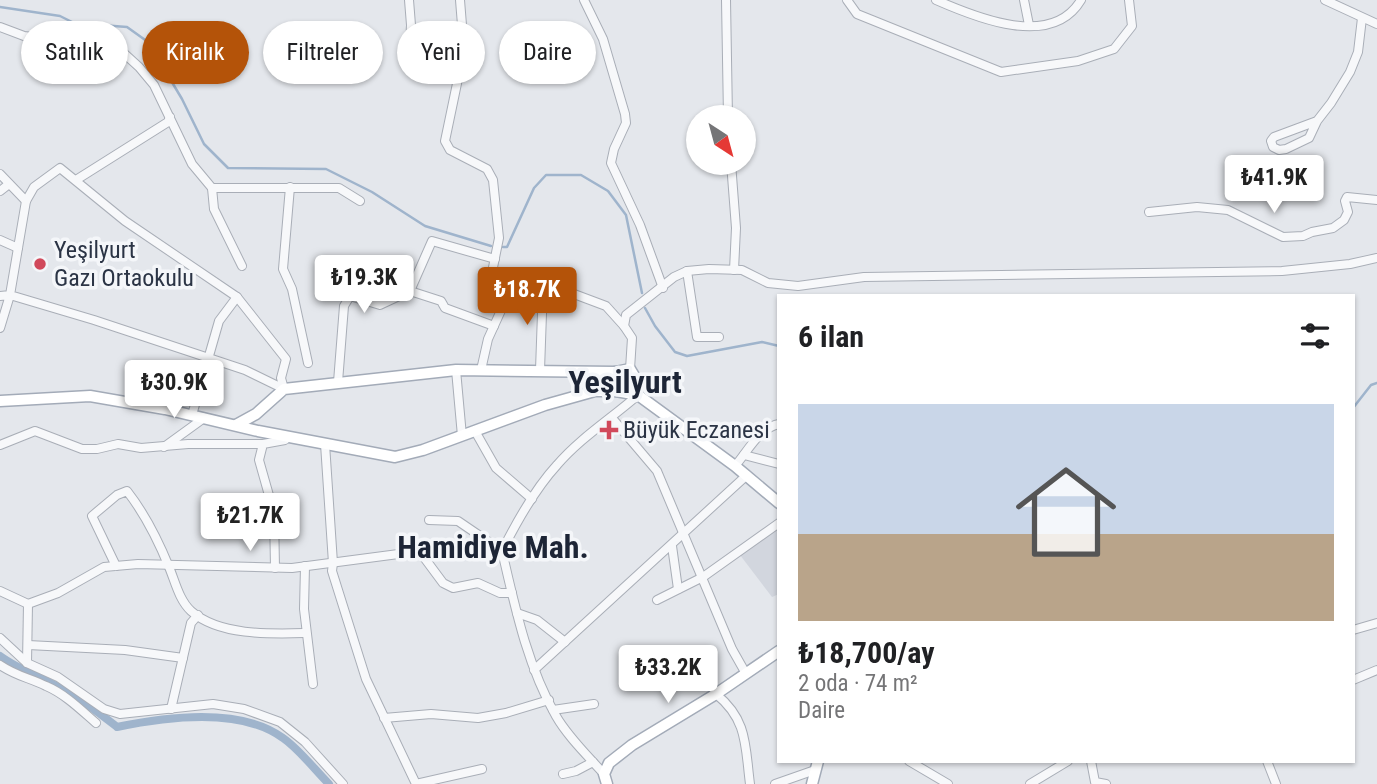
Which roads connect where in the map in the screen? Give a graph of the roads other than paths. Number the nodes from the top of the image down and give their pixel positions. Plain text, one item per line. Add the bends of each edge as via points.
1 (409, 0) edge
2 (460, 0) edge
3 (584, 0) edge
4 (726, 0) edge
5 (847, 0) edge
6 (936, 0) edge
7 (964, 0) edge
8 (1024, 0) edge
9 (1082, 0) edge
10 (1129, 0) edge
11 (1325, 0) edge
12 (960, 10) junction
13 (1362, 18) junction
14 (411, 21) edge
15 (1377, 24) edge
16 (1028, 25) junction
17 (0, 27) edge
18 (728, 105) edge
19 (170, 117) junction
20 (1317, 121) junction
21 (0, 174) edge
22 (732, 175) edge
23 (76, 180) junction
24 (9, 184) junction
25 (290, 187) junction
26 (212, 188) junction
27 (0, 191) edge
28 (1377, 200) edge
29 (26, 201) junction
30 (360, 201) dead end
31 (1149, 212) dead end
32 (0, 240) edge
33 (18, 248) junction
34 (1377, 258) edge
35 (495, 259) junction
36 (242, 266) dead end
37 (734, 270) junction
38 (687, 271) junction
39 (543, 285) junction
40 (663, 288) junction
41 (410, 292) junction
42 (5, 296) edge
43 (237, 297) junction
44 (503, 306) junction
45 (494, 326) junction
46 (624, 326) junction
47 (0, 328) edge
48 (719, 337) dead end
49 (207, 358) junction
50 (307, 363) dead end
51 (630, 369) junction
52 (456, 370) junction
53 (481, 370) junction
54 (540, 370) junction
55 (615, 372) junction
56 (338, 382) junction
57 (284, 389) junction
58 (616, 391) junction
59 (638, 394) junction
60 (0, 401) edge
61 (192, 415) junction
62 (204, 418) junction
63 (612, 418) junction
64 (777, 424) edge
65 (236, 425) junction
66 (475, 431) junction
67 (183, 432) junction
68 (462, 436) junction
69 (309, 441) junction
70 (0, 444) edge
71 (263, 444) junction
72 (325, 444) junction
73 (180, 445) junction
74 (164, 447) junction
75 (744, 455) junction
76 (777, 463) edge
77 (736, 466) junction
78 (747, 475) junction
79 (532, 499) junction
80 (777, 501) edge
81 (429, 520) dead end
82 (777, 524) edge
83 (684, 534) junction
84 (672, 546) junction
85 (502, 551) junction
86 (420, 552) junction
87 (333, 563) junction
88 (169, 565) junction
89 (116, 566) junction
90 (306, 566) junction
91 (275, 568) junction
92 (703, 577) junction
93 (678, 589) junction
94 (0, 591) edge
95 (512, 593) junction
96 (657, 600) dead end
97 (28, 604) junction
98 (517, 613) junction
99 (198, 615) junction
100 (1377, 623) edge
101 (1355, 629) edge
102 (306, 633) junction
103 (0, 638) edge
104 (565, 642) junction
105 (28, 645) junction
106 (777, 652) edge
107 (183, 658) junction
108 (27, 663) junction
109 (685, 664) dead end
110 (0, 665) edge
111 (534, 670) junction
112 (1377, 670) edge
113 (746, 673) junction
114 (1355, 679) edge
115 (313, 684) dead end
116 (717, 693) junction
117 (549, 700) junction
118 (594, 704) dead end
119 (172, 709) junction
120 (553, 710) junction
121 (384, 718) junction
122 (96, 723) dead end
123 (593, 762) junction
124 (912, 763) edge
125 (1065, 763) edge
126 (1091, 763) edge
127 (1268, 763) edge
128 (816, 766) edge
129 (482, 769) dead end
130 (563, 774) dead end
131 (606, 779) edge
132 (343, 784) edge
133 (750, 784) edge
134 (775, 784) edge
135 (812, 784) edge
136 (948, 784) edge
137 (1030, 784) edge
138 (1106, 784) edge
139 (1276, 784) edge

1 - 14 street
2 - 35 street via 464,50 445,141 450,150 487,169 493,180 499,238
3 - 40 street via 603,39 625,114 611,163
4 - 18 street
5 - 10 street via 857,14 1001,72 1078,61 1114,49 1132,26
6 - 12 street
7 - 12 street
8 - 16 street
9 - 16 street via 1067,17
11 - 13 street
12 - 16 street via 1006,25
13 - 15 street
13 - 20 street via 1350,72
17 - 19 street via 24,36 117,47 154,85
19 - 23 street
19 - 26 street via 192,164
20 - 20 street via 1309,138 1286,149 1273,147 1274,137
21 - 24 street
22 - 37 street
23 - 29 street via 60,168 34,187
23 - 43 street via 125,221
24 - 27 street
24 - 29 street
25 - 26 street
25 - 30 street via 339,188
25 - 50 street via 283,269 292,289
26 - 36 street via 214,209
28 - 31 street via 1347,197 1348,212 1338,225 1303,236 1280,237 1228,210 1197,206
29 - 33 street
32 - 33 street
33 - 42 street
34 - 37 street via 1282,271 864,277 798,286 768,283
35 - 41 street via 432,241
35 - 44 street via 490,282
37 - 38 street
38 - 40 street
38 - 48 street via 697,337
39 - 44 street via 526,288
39 - 46 street via 606,306
39 - 54 street
40 - 46 street via 626,315
41 - 45 street
41 - 56 street via 380,305 350,296 344,306
42 - 47 street
42 - 49 street
43 - 49 street via 219,321
43 - 57 street via 286,359 281,378
44 - 45 street
45 - 53 street
46 - 51 street via 632,338
49 - 57 street
49 - 61 street
51 - 55 main road
51 - 59 main road via 639,384
52 - 53 main road
52 - 56 main road
52 - 68 street
53 - 54 main road
54 - 55 main road
55 - 58 main road via 612,384
56 - 57 main road
57 - 65 main road
58 - 59 main road
58 - 66 main road via 595,391 545,405
59 - 63 street
59 - 77 main road
60 - 61 main road via 90,396
61 - 62 main road
62 - 65 main road
62 - 67 street
63 - 79 street via 556,465
63 - 83 street via 657,471
64 - 75 street via 769,426
65 - 69 main road
66 - 68 main road
66 - 79 street via 496,468
67 - 73 street
67 - 74 street
68 - 72 main road via 395,457
69 - 71 street
69 - 72 main road
70 - 74 street via 35,431 82,449 118,444
71 - 73 street
71 - 91 street via 259,460 274,513
72 - 87 street
73 - 74 street
75 - 76 street
75 - 77 street
77 - 78 main road
78 - 80 main road
78 - 83 street
79 - 85 street
81 - 85 street via 458,521
82 - 92 street
83 - 84 street
83 - 92 street
84 - 93 street
84 - 104 street
85 - 86 street
85 - 95 street
86 - 87 street
86 - 95 street via 453,589 478,583
87 - 90 street
87 - 121 street via 366,679
88 - 89 street
88 - 89 street via 142,510 127,491 92,516
88 - 91 street
88 - 99 street via 180,593
89 - 97 street via 104,567
90 - 91 street
90 - 102 street
92 - 93 street
92 - 113 street
93 - 96 street
94 - 97 street
95 - 98 street
97 - 105 street
98 - 104 street via 537,620
98 - 111 street
99 - 102 street via 239,632
99 - 107 street via 191,623
100 - 101 street
102 - 115 street
103 - 108 street
104 - 111 street
105 - 107 street
105 - 108 street
106 - 113 main road
107 - 119 street
108 - 119 street via 58,677 104,709 120,714
109 - 116 street
110 - 122 street via 46,685
111 - 117 street
112 - 114 street
113 - 116 main road
116 - 131 main road via 609,763
116 - 133 street via 741,722
117 - 120 street
117 - 121 street via 478,719 431,714
118 - 120 street
119 - 132 street via 213,704 280,722
120 - 123 street
121 - 129 street via 416,784
123 - 130 street
123 - 131 street
124 - 136 street
125 - 137 street
126 - 138 street via 1095,782
127 - 139 street
128 - 134 street
128 - 135 main road

